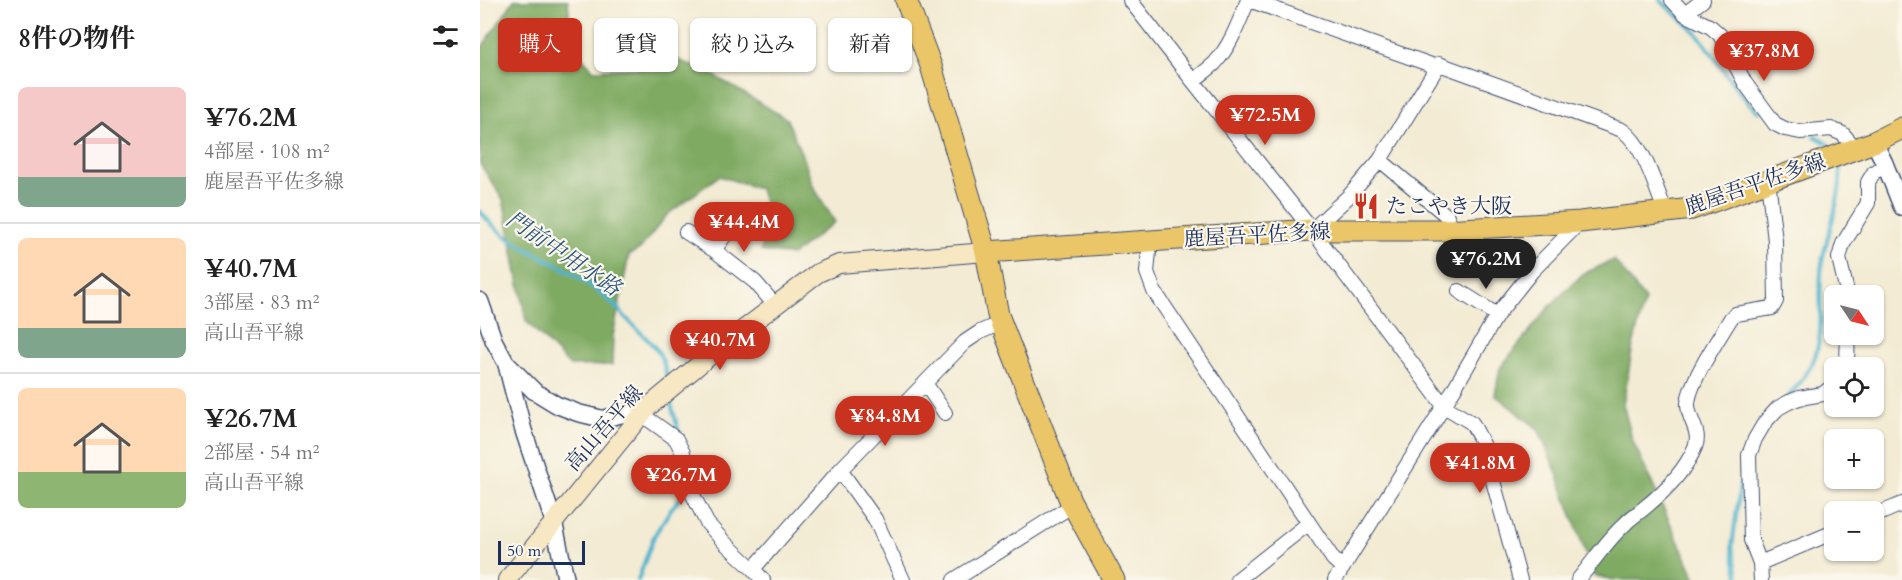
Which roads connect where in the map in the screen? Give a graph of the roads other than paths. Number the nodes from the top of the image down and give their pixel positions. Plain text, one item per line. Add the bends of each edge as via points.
1 (906, 0) edge
2 (1130, 0) edge
3 (1248, 0) edge
4 (1672, 0) edge
5 (1703, 0) edge
6 (1685, 14) junction
7 (1437, 67) junction
8 (1192, 81) junction
9 (1902, 128) edge
10 (1865, 145) junction
11 (1380, 160) junction
12 (1886, 166) junction
13 (1768, 180) junction
14 (1902, 207) edge
15 (1666, 213) junction
16 (740, 215) dead end
17 (713, 219) dead end
18 (1580, 222) junction
19 (1312, 230) junction
20 (1452, 230) junction
21 (728, 231) junction
22 (686, 232) dead end
23 (1150, 241) junction
24 (714, 250) junction
25 (986, 252) junction
26 (1845, 285) edge
27 (1459, 291) dead end
28 (480, 301) edge
29 (775, 305) junction
30 (1497, 315) junction
31 (1001, 323) junction
32 (506, 363) junction
33 (925, 383) junction
34 (1824, 393) edge
35 (1444, 406) junction
36 (644, 411) junction
37 (945, 413) dead end
38 (840, 471) junction
39 (1902, 504) edge
40 (1073, 505) junction
41 (1884, 512) edge
42 (554, 523) junction
43 (1309, 523) junction
44 (1824, 536) edge
45 (1760, 563) junction
46 (1343, 568) junction
47 (753, 569) junction
48 (507, 580) edge
49 (566, 580) edge
50 (763, 580) edge
51 (903, 580) edge
52 (954, 580) edge
53 (1114, 580) edge
54 (1237, 580) edge
55 (1335, 580) edge
56 (1520, 580) edge
57 (1578, 580) edge
58 (1761, 580) edge

1 - 25 main road via 931,66
2 - 8 street
3 - 7 street
3 - 8 street via 1229,43 1214,64
4 - 6 street
5 - 6 street
6 - 10 street via 1720,35 1745,83 1775,124 1800,132 1832,129
7 - 11 street
7 - 15 street via 1439,64 1622,130 1639,147
8 - 19 street
9 - 10 main road, 鹿屋吾平佐多線
10 - 12 street
10 - 13 main road, 鹿屋吾平佐多線
11 - 19 street
11 - 20 street via 1447,216
12 - 14 street
12 - 26 street via 1874,172 1868,182 1868,203 1843,244 1839,258
13 - 15 main road, 鹿屋吾平佐多線 via 1692,209
13 - 57 street via 1776,301 1772,308 1731,318 1691,391 1688,404 1698,435 1686,464 1665,490 1624,524
15 - 18 main road, 鹿屋吾平佐多線
16 - 21 street
17 - 21 street
18 - 20 main road, 鹿屋吾平佐多線
18 - 30 street via 1532,271
19 - 20 main road, 鹿屋吾平佐多線
19 - 23 main road, 鹿屋吾平佐多線
19 - 35 street
21 - 24 street
22 - 24 street
23 - 25 main road, 鹿屋吾平佐多線
23 - 43 street via 1147,272 1154,291
24 - 29 street via 755,282
25 - 29 main road, 高山吾平線 via 838,264 818,273
25 - 31 main road
27 - 30 street
28 - 32 street
29 - 36 main road, 高山吾平線
30 - 35 street
31 - 33 street via 965,342
31 - 40 main road
32 - 36 street via 534,391 578,413 603,418
32 - 42 street
33 - 37 street
33 - 38 street
34 - 45 street via 1799,398 1778,408 1765,422 1749,454 1751,540
35 - 46 street
35 - 56 street via 1472,423 1483,444
36 - 42 main road, 高山吾平線
36 - 47 street via 675,439 683,453 691,491 707,523
38 - 47 street
38 - 51 street via 875,519
39 - 41 street
40 - 52 street
40 - 53 main road
42 - 48 main road, 高山吾平線
42 - 49 street
43 - 46 street
43 - 54 street
44 - 45 street
45 - 58 street
46 - 55 street
47 - 50 street

